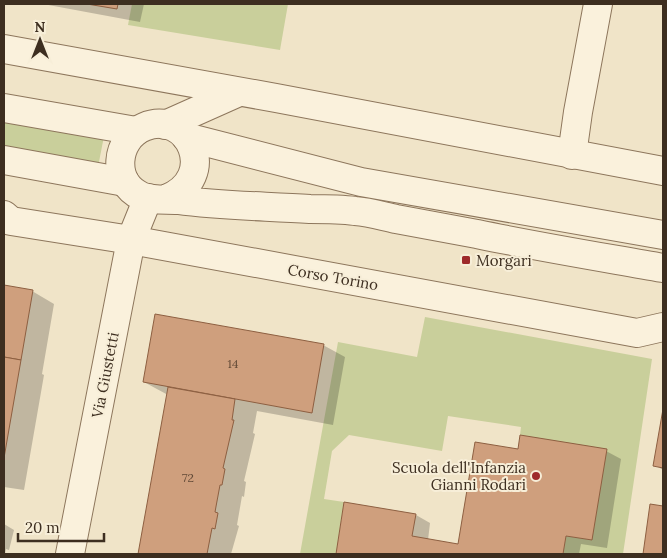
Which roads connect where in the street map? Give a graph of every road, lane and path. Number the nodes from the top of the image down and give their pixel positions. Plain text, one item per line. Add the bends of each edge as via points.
1 (598, 4) edge
2 (4, 50) edge
3 (239, 92) junction
4 (4, 108) edge
5 (136, 131) junction
6 (175, 131) junction
7 (572, 155) junction
8 (4, 160) edge
9 (663, 171) edge
10 (125, 182) junction
11 (157, 199) junction
12 (4, 215) edge
13 (663, 235) edge
14 (131, 240) junction
15 (663, 268) edge
16 (663, 327) edge
17 (70, 554) edge

1 - 7 street
2 - 3 street
3 - 6 street
3 - 7 street
4 - 5 street
5 - 6 street via 155,124
5 - 10 street via 125,144 120,160
6 - 11 street via 193,148 196,160 194,174 178,194
6 - 13 street via 361,182
7 - 9 street
8 - 10 street
10 - 11 street via 139,195
11 - 14 street, Via Giustetti
11 - 15 street via 355,211
12 - 14 street, Corso Torino via 11,221
14 - 16 street, Corso Torino via 637,333
14 - 17 street, Via Giustetti

